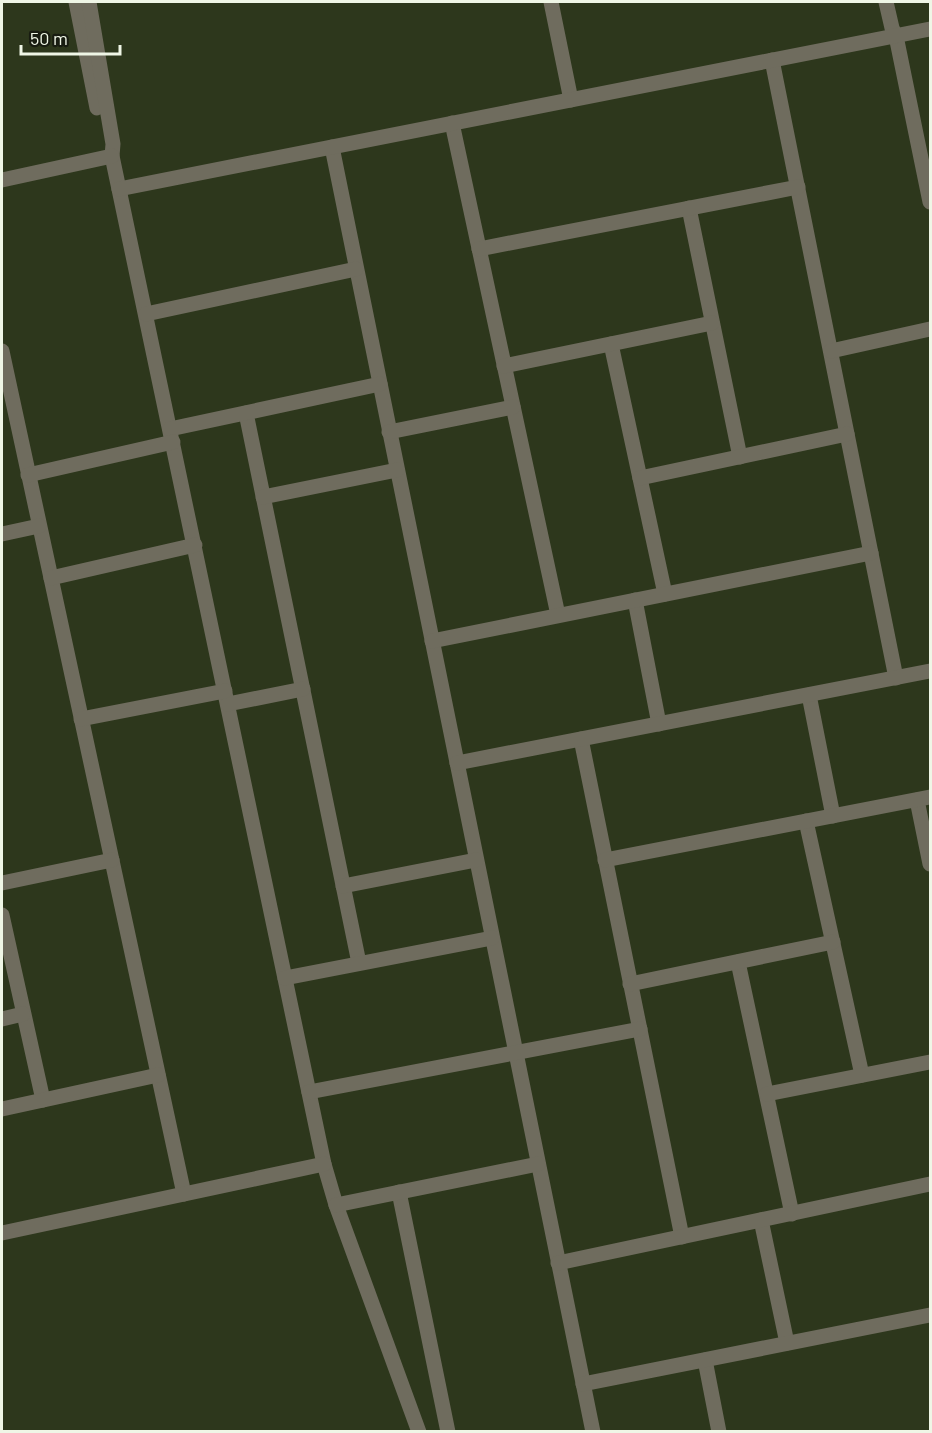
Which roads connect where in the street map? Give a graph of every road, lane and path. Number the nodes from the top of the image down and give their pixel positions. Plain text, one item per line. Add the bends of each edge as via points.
1 (76, 2) edge
2 (90, 2) edge
3 (551, 2) edge
4 (886, 2) edge
5 (894, 2) edge
6 (930, 29) edge
7 (896, 36) junction
8 (772, 60) junction
9 (571, 100) junction
10 (452, 123) junction
11 (924, 139) edge
12 (332, 147) junction
13 (112, 156) junction
14 (2, 180) edge
15 (798, 187) junction
16 (119, 189) junction
17 (930, 202) edge
18 (688, 208) junction
19 (479, 249) junction
20 (356, 269) junction
21 (146, 314) junction
22 (712, 323) junction
23 (930, 329) edge
24 (612, 344) junction
25 (2, 351) edge
26 (831, 351) junction
27 (504, 366) junction
28 (380, 384) junction
29 (513, 407) junction
30 (246, 413) junction
31 (389, 432) junction
32 (847, 434) junction
33 (172, 436) junction
34 (740, 457) junction
35 (397, 470) junction
36 (28, 475) junction
37 (640, 478) junction
38 (263, 497) junction
39 (39, 526) junction
40 (2, 534) edge
41 (195, 545) junction
42 (871, 553) junction
43 (51, 578) junction
44 (665, 594) junction
45 (635, 600) junction
46 (558, 615) junction
47 (432, 641) junction
48 (930, 671) edge
49 (896, 678) junction
50 (303, 689) junction
51 (809, 695) junction
52 (226, 697) junction
53 (81, 719) junction
54 (659, 724) junction
55 (580, 739) junction
56 (457, 763) junction
57 (924, 798) edge
58 (833, 816) junction
59 (806, 821) junction
60 (112, 860) junction
61 (477, 860) junction
62 (605, 860) junction
63 (930, 864) edge
64 (2, 883) edge
65 (343, 886) junction
66 (2, 915) edge
67 (492, 938) junction
68 (833, 942) junction
69 (738, 962) junction
70 (359, 963) junction
71 (285, 978) junction
72 (630, 984) junction
73 (23, 1014) junction
74 (2, 1019) edge
75 (640, 1029) junction
76 (516, 1053) junction
77 (930, 1062) edge
78 (862, 1075) junction
79 (158, 1076) junction
80 (309, 1092) junction
81 (767, 1094) junction
82 (43, 1100) junction
83 (2, 1109) edge
84 (324, 1164) junction
85 (538, 1164) junction
86 (930, 1185) edge
87 (399, 1192) junction
88 (184, 1194) junction
89 (336, 1205) junction
90 (792, 1214) junction
91 (761, 1220) junction
92 (2, 1233) edge
93 (682, 1237) junction
94 (558, 1263) junction
95 (930, 1315) edge
96 (787, 1343) junction
97 (705, 1360) junction
98 (583, 1384) junction
99 (419, 1431) edge
100 (448, 1431) edge
101 (593, 1431) edge
102 (719, 1431) edge

1 - 13 street via 104,146
2 - 13 street
3 - 9 street
4 - 7 street
5 - 7 street
6 - 7 street
7 - 8 street
7 - 11 street
8 - 9 street
8 - 15 street
9 - 10 street
10 - 12 street
10 - 19 street
11 - 17 street
12 - 16 street
12 - 20 street
13 - 14 street
13 - 16 street
15 - 18 street
15 - 26 street
16 - 21 street
18 - 19 street
18 - 22 street
19 - 27 street
20 - 21 street
20 - 28 street
21 - 33 street
22 - 24 street
22 - 34 street
23 - 26 street
24 - 27 street
24 - 37 street
25 - 36 street
26 - 32 street
27 - 29 street
28 - 30 street
28 - 31 street
29 - 31 street
29 - 46 street
30 - 33 street
30 - 38 street
31 - 35 street
32 - 34 street
32 - 42 street
33 - 36 street
33 - 41 street
34 - 37 street
35 - 38 street
35 - 47 street
36 - 39 street
37 - 44 street
38 - 50 street
39 - 40 street
39 - 43 street
41 - 43 street
41 - 52 street
42 - 44 street
42 - 49 street
43 - 53 street
44 - 45 street
45 - 46 street
45 - 54 street
46 - 47 street
47 - 56 street
48 - 49 street
49 - 51 street
50 - 52 street
50 - 65 street
51 - 54 street
51 - 58 street
52 - 53 street
52 - 71 street
53 - 60 street
54 - 55 street
55 - 56 street
55 - 62 street
56 - 61 street
57 - 58 street
57 - 63 street
58 - 59 street
59 - 62 street
59 - 68 street
60 - 64 street
60 - 79 street
61 - 65 street
61 - 67 street
62 - 72 street
65 - 70 street
66 - 73 street
67 - 70 street
67 - 76 street
68 - 69 street
68 - 78 street
69 - 72 street
69 - 81 street
70 - 71 street
71 - 80 street
72 - 75 street
73 - 74 street
73 - 82 street
75 - 76 street
75 - 93 street
76 - 80 street
76 - 85 street
77 - 78 street
78 - 81 street
79 - 82 street
79 - 88 street
80 - 84 street
81 - 90 street
82 - 83 street
84 - 88 street
84 - 89 street
85 - 87 street
85 - 94 street
86 - 90 street
87 - 89 street
87 - 100 street
88 - 92 street
89 - 99 street
90 - 91 street
91 - 93 street
91 - 96 street
93 - 94 street
94 - 98 street
95 - 96 street
96 - 97 street
97 - 98 street
97 - 102 street
98 - 101 street

